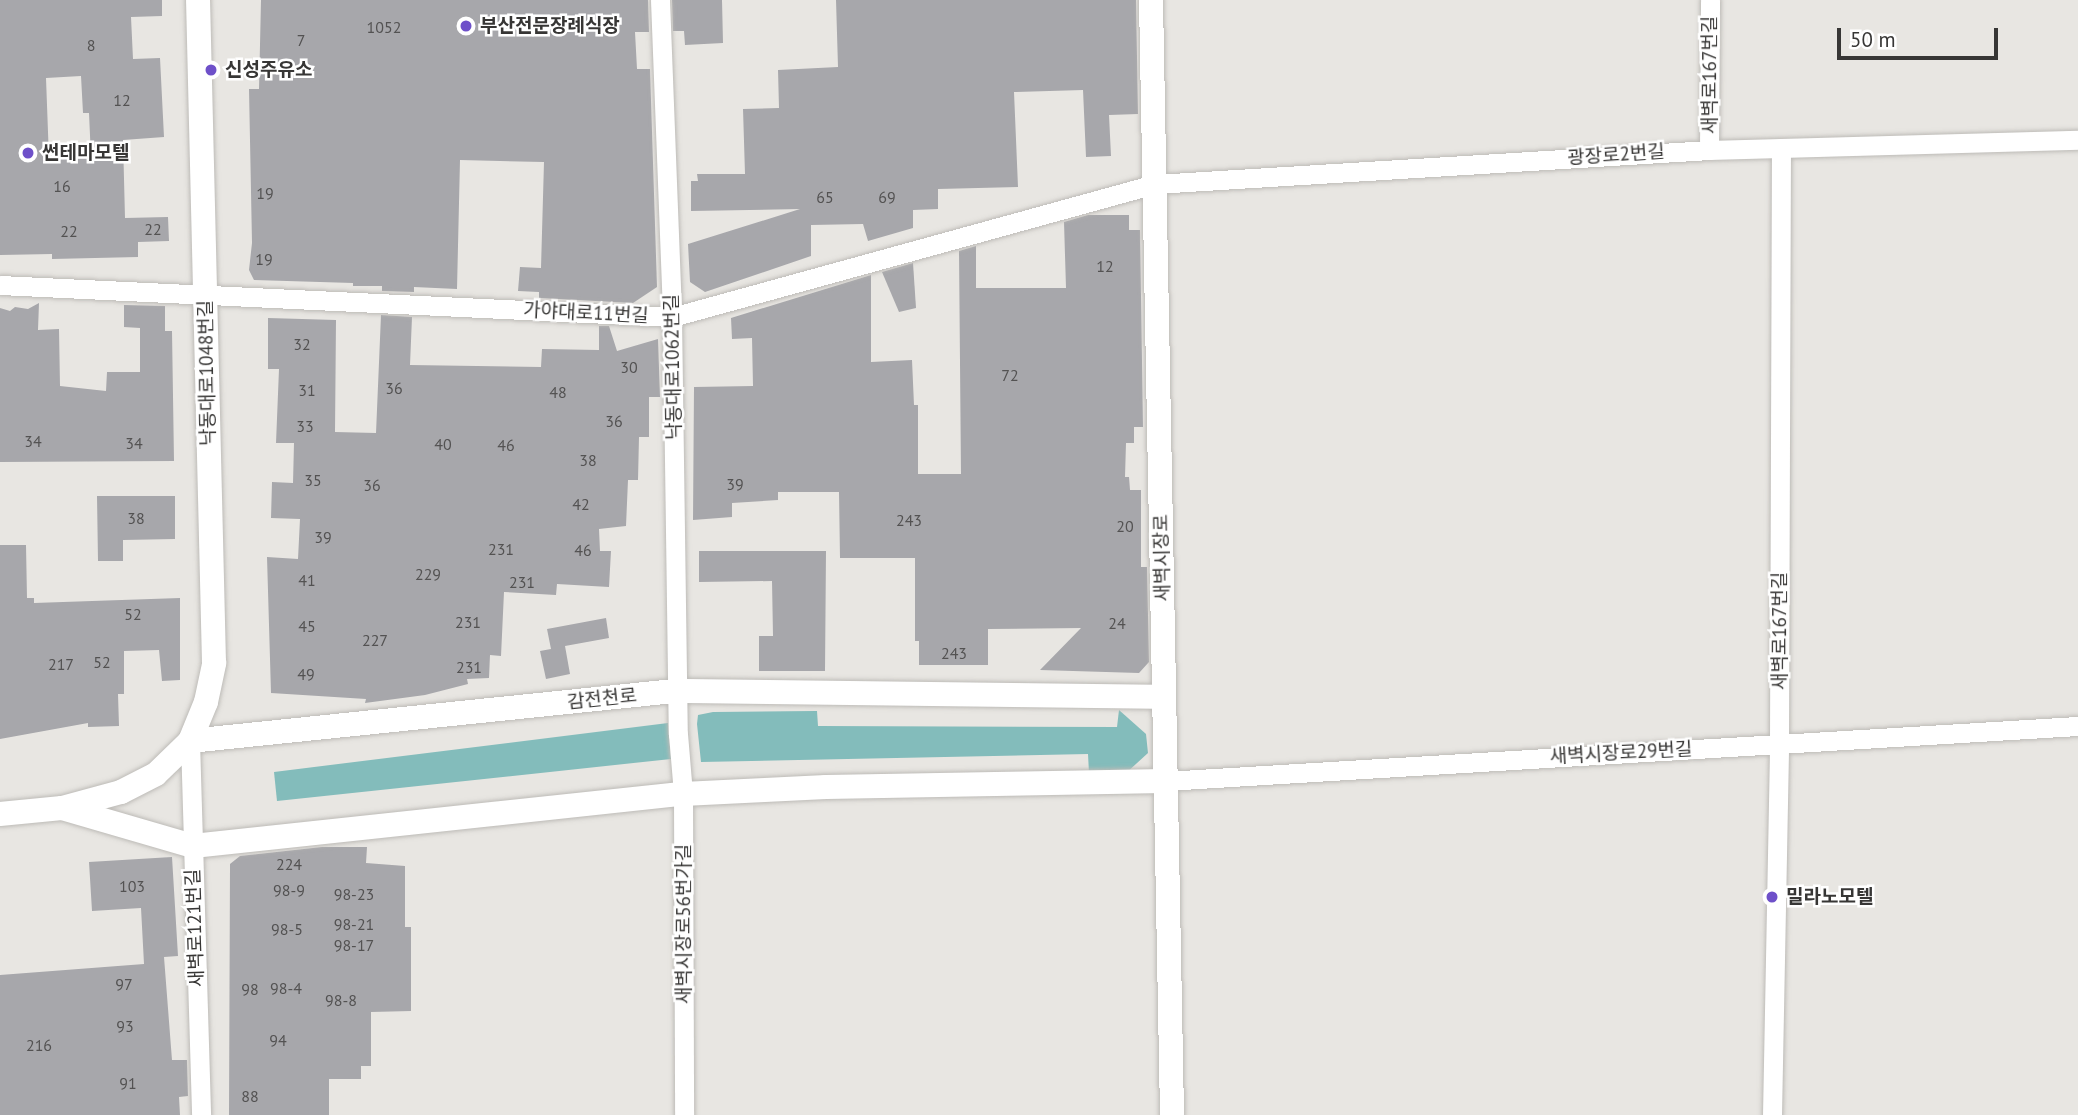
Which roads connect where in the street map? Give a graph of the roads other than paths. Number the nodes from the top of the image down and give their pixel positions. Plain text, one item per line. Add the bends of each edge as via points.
1 (198, 0) edge
2 (660, 0) edge
3 (1151, 0) edge
4 (1710, 0) edge
5 (2078, 140) edge
6 (1781, 148) junction
7 (1709, 149) junction
8 (1155, 184) junction
9 (0, 285) edge
10 (205, 296) junction
11 (672, 317) junction
12 (678, 691) junction
13 (1164, 697) junction
14 (2078, 726) edge
15 (678, 734) joint
16 (190, 741) junction
17 (1779, 744) junction
18 (1165, 781) junction
19 (683, 794) junction
20 (62, 808) junction
21 (0, 814) edge
22 (193, 846) junction
23 (201, 1115) edge
24 (684, 1115) edge
25 (1172, 1115) edge
26 (1772, 1115) edge

1 - 10 street, 낙동대로1048번길
2 - 11 street, 낙동대로1062번길
3 - 8 street, 새벽시장로
4 - 7 street, 새벽로167번길
5 - 6 street, 광장로2번길
6 - 7 street, 광장로2번길
6 - 17 street, 새벽로167번길
7 - 8 street, 광장로2번길
8 - 11 street, 가야대로11번길
8 - 13 street, 새벽시장로
9 - 10 street, 가야대로11번길
10 - 11 street, 가야대로11번길
10 - 16 street, 낙동대로1048번길 via 214,663 206,702
11 - 12 street, 낙동대로1062번길
12 - 13 street, 감전천로
12 - 15 street, 낙동대로1062번길
12 - 16 street, 감전천로
13 - 18 street, 새벽시장로
14 - 17 street, 새벽시장로29번길
15 - 19 street, 새벽시장로56번가길
16 - 20 street via 156,774 121,792
16 - 22 street, 새벽로121번길
17 - 18 street, 새벽시장로29번길
17 - 26 street, 새벽로167번길
18 - 19 street
18 - 25 street, 새벽시장로
19 - 22 street
19 - 24 street, 새벽시장로56번가길
20 - 21 street
20 - 22 street
22 - 23 street, 새벽로121번길

